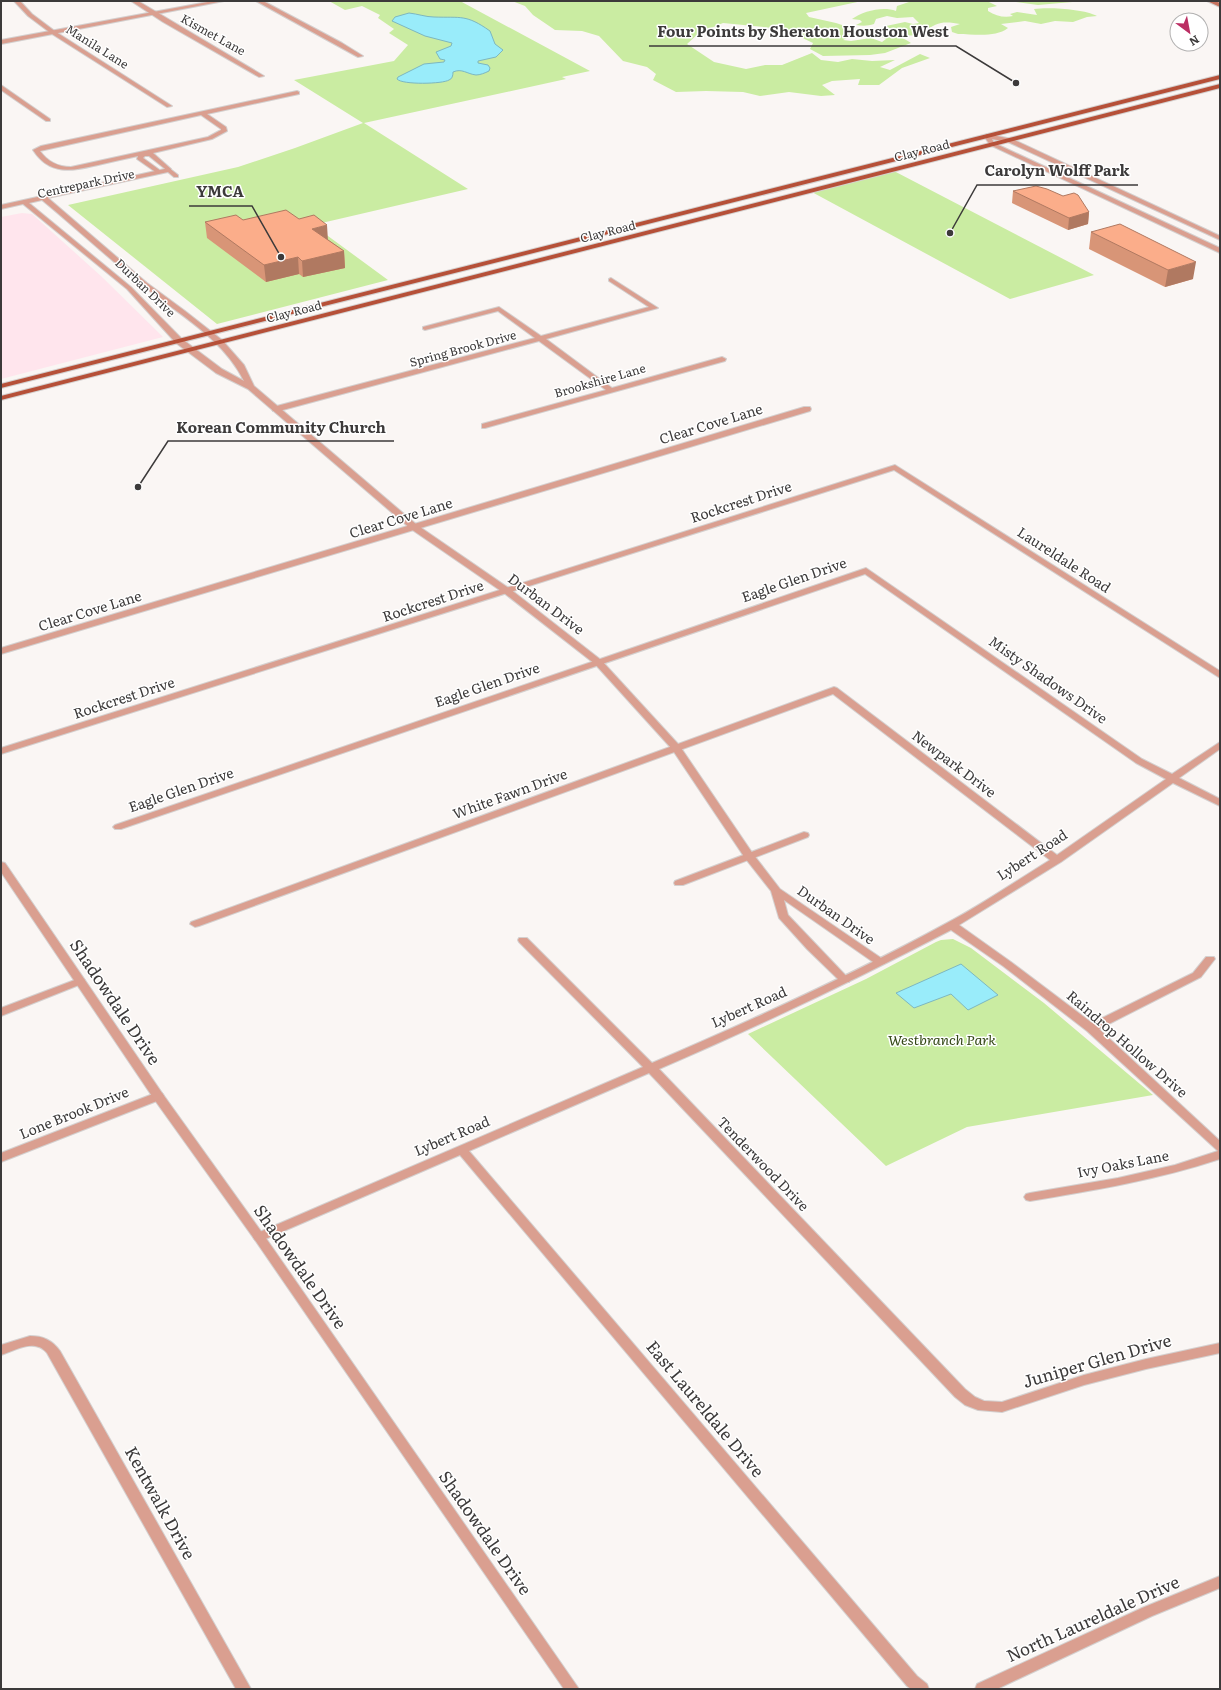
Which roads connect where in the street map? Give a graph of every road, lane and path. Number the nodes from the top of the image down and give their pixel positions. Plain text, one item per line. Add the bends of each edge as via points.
1 (17, 1) edge
2 (134, 1) edge
3 (221, 1) edge
4 (259, 1) edge
5 (1210, 1) edge
6 (1220, 5) edge
7 (153, 14) junction
8 (54, 33) junction
9 (1, 42) edge
10 (360, 56) dead end
11 (261, 76) dead end
12 (1220, 77) edge
13 (1220, 86) edge
14 (1, 87) edge
15 (297, 93) dead end
16 (1119, 102) junction
17 (169, 106) dead end
18 (1133, 108) junction
19 (202, 113) junction
20 (48, 120) dead end
21 (987, 136) junction
22 (1010, 140) junction
23 (992, 144) junction
24 (143, 154) junction
25 (158, 161) junction
26 (147, 163) junction
27 (169, 170) junction
28 (159, 172) junction
29 (785, 187) junction
30 (799, 194) junction
31 (44, 198) junction
32 (24, 202) junction
33 (50, 203) junction
34 (1, 207) edge
35 (30, 207) junction
36 (1, 214) edge
37 (667, 217) junction
38 (682, 224) junction
39 (1220, 238) edge
40 (530, 251) junction
41 (1220, 251) edge
42 (543, 259) junction
43 (612, 280) dead end
44 (374, 291) junction
45 (384, 300) junction
46 (426, 328) dead end
47 (209, 334) junction
48 (542, 339) junction
49 (180, 341) junction
50 (219, 342) junction
51 (191, 349) junction
52 (722, 360) dead end
53 (27, 379) junction
54 (1, 386) edge
55 (251, 387) junction
56 (35, 390) junction
57 (611, 390) junction
58 (1, 398) edge
59 (276, 409) junction
60 (808, 409) dead end
61 (485, 426) dead end
62 (895, 467) joint
63 (414, 528) junction
64 (866, 571) joint
65 (507, 591) junction
66 (1, 651) edge
67 (598, 662) junction
68 (1220, 675) edge
69 (834, 690) joint
70 (1220, 745) edge
71 (676, 747) junction
72 (1, 751) edge
73 (1172, 778) junction
74 (1220, 803) edge
75 (118, 827) dead end
76 (804, 835) dead end
77 (749, 856) junction
78 (1057, 860) junction
79 (1, 865) edge
80 (679, 883) dead end
81 (776, 891) junction
82 (195, 924) dead end
83 (952, 925) junction
84 (523, 940) dead end
85 (1210, 959) dead end
86 (880, 962) junction
87 (845, 980) junction
88 (80, 981) junction
89 (1, 1012) edge
90 (1091, 1028) junction
91 (650, 1068) junction
92 (158, 1096) junction
93 (1220, 1148) edge
94 (462, 1150) junction
95 (1220, 1155) edge
96 (1, 1158) edge
97 (1030, 1197) dead end
98 (259, 1237) junction
99 (1220, 1348) edge
100 (1, 1350) edge
101 (983, 1406) joint
102 (1220, 1582) edge
103 (244, 1689) edge
104 (572, 1689) edge
105 (922, 1689) edge
106 (982, 1689) edge

1 - 8 street, Manila Lane via 30,15
2 - 7 street, Kismet Lane
3 - 7 street
4 - 10 street
5 - 6 main road
7 - 8 street
7 - 11 street, Kismet Lane
8 - 9 street
8 - 17 street, Manila Lane
12 - 16 main road, Clay Road
13 - 18 main road, Clay Road
14 - 20 street
15 - 19 street
16 - 18 main road
16 - 21 main road, Clay Road
18 - 22 main road, Clay Road
19 - 24 street via 224,128 224,131 210,138
19 - 24 street via 36,150 63,170
21 - 22 street
21 - 23 street
21 - 29 main road, Clay Road
22 - 23 main road, Clay Road
22 - 39 street
23 - 30 main road, Clay Road
23 - 41 street
24 - 25 street via 151,154
24 - 26 street via 139,158
25 - 26 street
25 - 27 street
26 - 28 street
27 - 28 street, Centrepark Drive
27 - 33 street, Centrepark Drive via 176,176
28 - 31 street, Centrepark Drive
29 - 30 main road
29 - 37 main road, Clay Road
30 - 38 main road, Clay Road
31 - 32 street, Centrepark Drive
31 - 33 street, Durban Drive
32 - 34 street, Centrepark Drive
32 - 35 street, Durban Drive
33 - 35 street, Centrepark Drive
33 - 47 street, Durban Drive via 145,284
35 - 36 street, Centrepark Drive
35 - 49 street, Durban Drive via 124,284
37 - 38 main road
37 - 40 main road, Clay Road
38 - 42 main road, Clay Road
40 - 42 main road
40 - 44 main road, Clay Road
42 - 45 main road, Clay Road
43 - 48 street, Spring Brook Drive via 655,308
44 - 45 main road
44 - 47 main road, Clay Road
45 - 50 main road, Clay Road
46 - 48 street via 499,309
47 - 49 main road, Clay Road
47 - 50 street, Durban Drive
48 - 57 street via 568,361
48 - 59 street, Spring Brook Drive
49 - 51 street, Durban Drive
49 - 53 main road, Clay Road
50 - 51 main road, Clay Road
50 - 55 street, Durban Drive via 241,367
51 - 55 street, Durban Drive via 219,371
51 - 56 main road, Clay Road
52 - 57 street, Brookshire Lane
53 - 54 main road, Clay Road
53 - 56 main road
55 - 59 street, Durban Drive
56 - 58 main road, Clay Road
57 - 61 street, Brookshire Lane
59 - 63 street, Durban Drive
60 - 63 street, Clear Cove Lane
62 - 65 street, Rockcrest Drive
62 - 68 street, Laureldale Road
63 - 65 street, Durban Drive
63 - 66 street, Clear Cove Lane
64 - 67 street, Eagle Glen Drive
64 - 73 street, Misty Shadows Drive via 1139,760
65 - 67 street, Durban Drive
65 - 72 street, Rockcrest Drive
67 - 71 street, Durban Drive
67 - 75 street, Eagle Glen Drive
69 - 71 street, White Fawn Drive
69 - 78 street, Newpark Drive
70 - 73 street, Lybert Road
71 - 77 street, Durban Drive
71 - 82 street, White Fawn Drive
73 - 74 street, Misty Shadows Drive
73 - 78 street, Lybert Road
76 - 77 street
77 - 80 street
77 - 81 street, Durban Drive
78 - 83 street, Lybert Road
79 - 88 street, Shadowdale Drive
81 - 86 street, Durban Drive via 805,908 839,935
81 - 87 street, Durban Drive via 783,916
83 - 86 street, Lybert Road
83 - 90 street, Raindrop Hollow Drive
84 - 91 street, Tenderwood Drive
85 - 90 street via 1197,976
86 - 87 street, Lybert Road
87 - 91 street, Lybert Road via 748,1026
88 - 89 street
88 - 92 street, Shadowdale Drive
90 - 93 street, Raindrop Hollow Drive
91 - 94 street, Lybert Road
91 - 101 street, Tenderwood Drive via 960,1394
92 - 96 street, Lone Brook Drive
92 - 98 street, Shadowdale Drive
94 - 98 street, Lybert Road
94 - 105 street, East Laureldale Drive via 912,1681
95 - 97 street, Ivy Oaks Lane via 1176,1169 1118,1182
98 - 104 street, Shadowdale Drive
99 - 101 street, Juniper Glen Drive via 1084,1380 1002,1407
100 - 103 street, Kentwalk Drive via 26,1341 37,1341 47,1344 55,1355
102 - 106 street, North Laureldale Drive via 1147,1612

